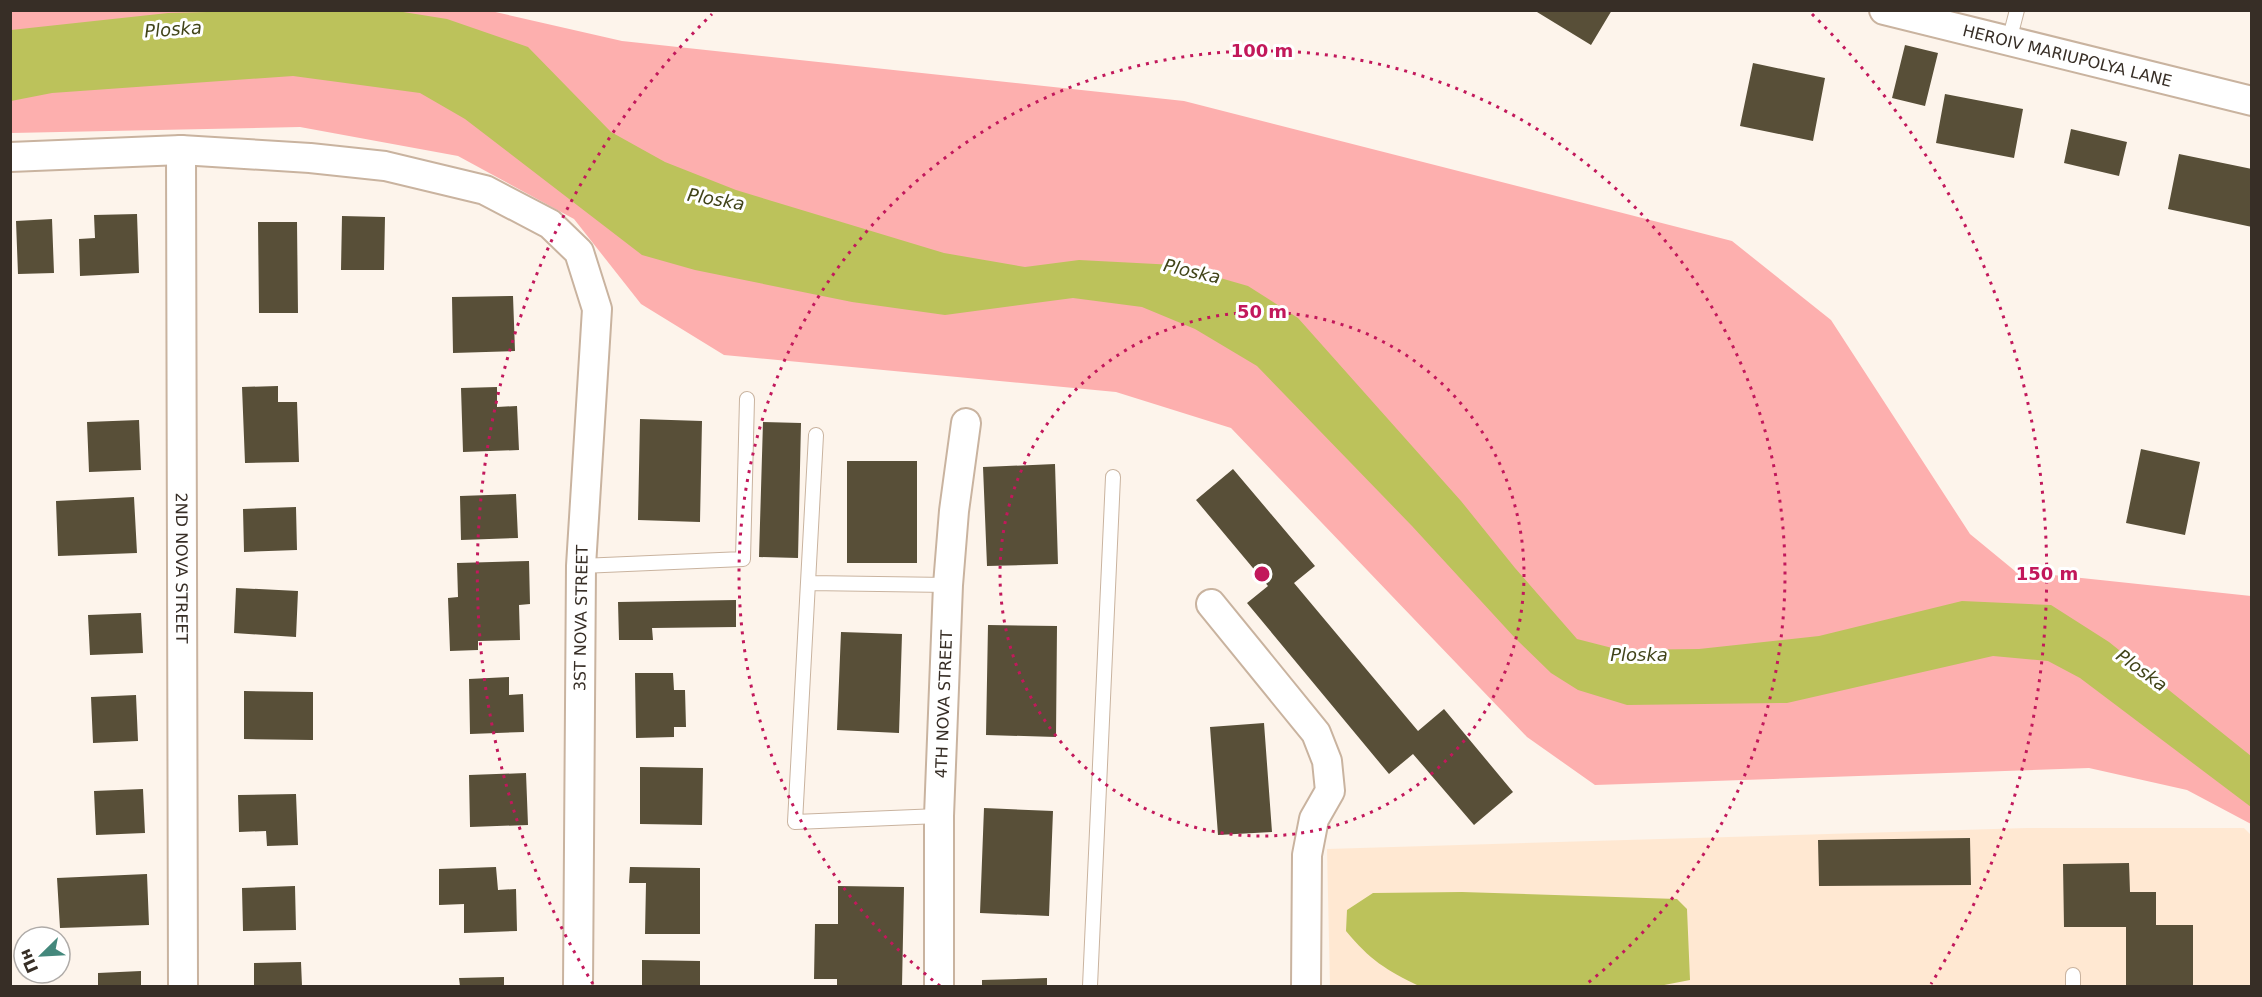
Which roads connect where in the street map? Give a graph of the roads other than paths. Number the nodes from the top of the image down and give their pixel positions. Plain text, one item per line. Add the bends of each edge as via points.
1 (1884, 10) edge
2 (2017, 10) edge
3 (2009, 41) junction
4 (2252, 101) edge
5 (181, 150) junction
6 (10, 157) edge
7 (747, 399) dead end
8 (966, 423) dead end
9 (816, 435) dead end
10 (1113, 477) dead end
11 (581, 566) junction
12 (810, 583) junction
13 (948, 585) junction
14 (1211, 604) dead end
15 (939, 816) junction
16 (183, 987) edge
17 (578, 987) edge
18 (939, 987) edge
19 (1090, 987) edge
20 (1306, 987) edge

1 - 3 street, HEROIV MARIUPOLYA LANE
2 - 3 lane
3 - 4 street, HEROIV MARIUPOLYA LANE
5 - 6 street
5 - 11 street, 3ST NOVA STREET via 385,166 485,189 550,224 579,252 597,309
5 - 16 street, 2ND NOVA STREET
7 - 11 lane via 743,559
8 - 13 street, 4TH NOVA STREET
9 - 12 lane
10 - 19 lane
11 - 17 street, 3ST NOVA STREET
12 - 13 lane
12 - 15 lane via 795,822
13 - 15 street, 4TH NOVA STREET
14 - 20 street via 1316,733 1327,761 1330,791 1314,819 1307,855
15 - 18 street, 4TH NOVA STREET

